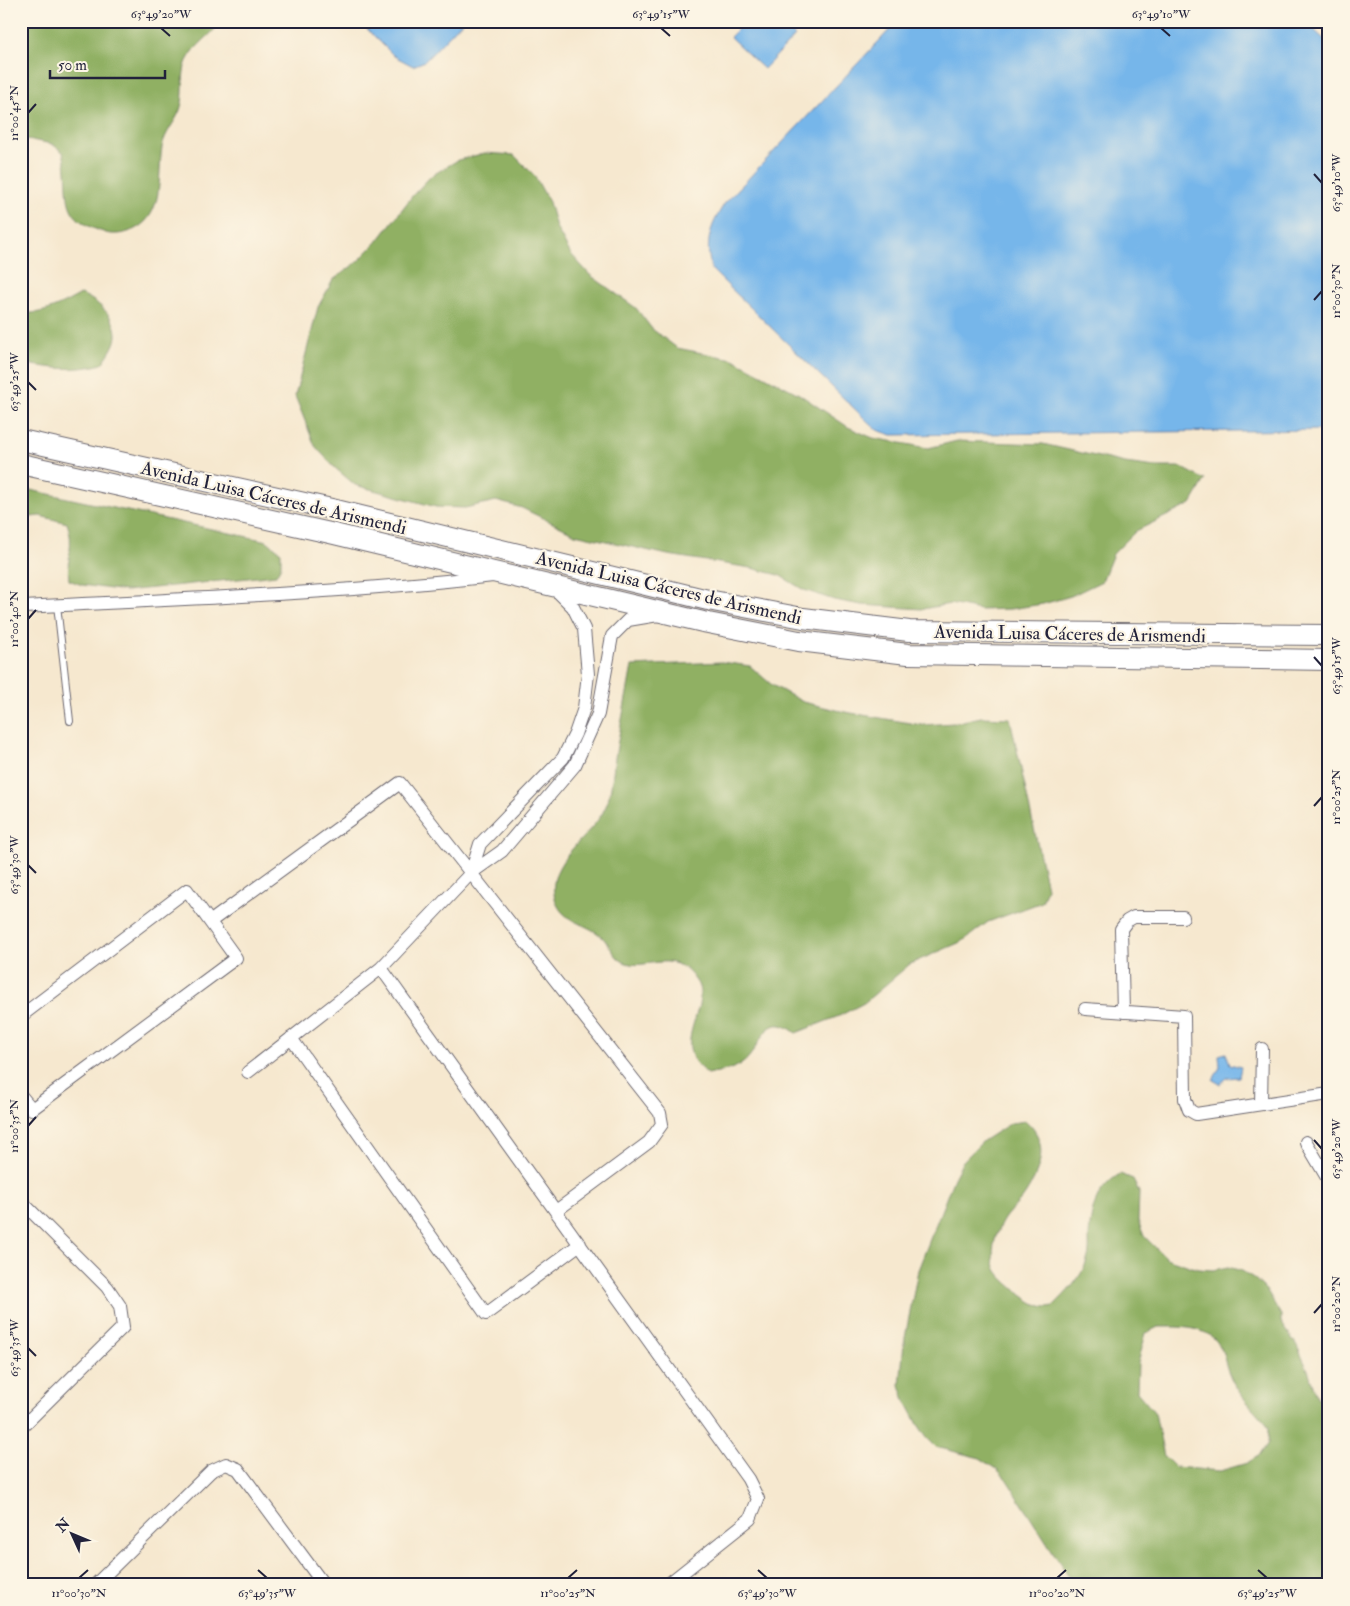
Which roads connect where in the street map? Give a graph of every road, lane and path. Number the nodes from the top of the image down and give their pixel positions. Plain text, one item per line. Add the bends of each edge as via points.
1 (21, 440) edge
2 (21, 464) edge
3 (504, 575) junction
4 (552, 586) junction
5 (56, 605) junction
6 (21, 607) edge
7 (665, 614) junction
8 (1329, 635) edge
9 (1329, 660) edge
10 (70, 721) dead end
11 (575, 734) junction
12 (587, 740) junction
13 (503, 820) junction
14 (516, 834) junction
15 (471, 873) junction
16 (1183, 917) dead end
17 (211, 921) junction
18 (381, 968) junction
19 (1085, 1009) dead end
20 (1123, 1012) junction
21 (21, 1016) edge
22 (291, 1038) junction
23 (1262, 1049) dead end
24 (248, 1072) dead end
25 (1329, 1094) edge
26 (21, 1096) edge
27 (1261, 1104) junction
28 (1306, 1142) dead end
29 (1329, 1181) edge
30 (21, 1201) edge
31 (556, 1211) junction
32 (580, 1244) junction
33 (21, 1428) edge
34 (320, 1583) edge
35 (95, 1585) edge
36 (667, 1585) edge

1 - 8 main road, Avenida Luisa Cáceres de Arismendi via 336,510 708,600 803,618 909,631
2 - 3 main road, Avenida Luisa Cáceres de Arismendi
3 - 4 main road, Avenida Luisa Cáceres de Arismendi
3 - 5 street via 432,583
4 - 7 main road, Avenida Luisa Cáceres de Arismendi
4 - 11 street via 573,607 584,629 588,674 584,708
5 - 6 street
5 - 10 lane
7 - 9 main road, Avenida Luisa Cáceres de Arismendi via 799,641 908,654
7 - 12 street via 628,620 612,636 598,714
11 - 12 street
11 - 13 street via 563,758
12 - 14 street via 575,765
13 - 14 street
13 - 15 street via 480,844
14 - 15 street via 502,851
15 - 17 street via 400,783
15 - 18 street
15 - 31 street via 660,1113 662,1124 649,1142
16 - 20 street via 1134,917 1127,920 1121,929
17 - 21 street via 187,890
17 - 26 street via 236,958 32,1109
18 - 22 street
18 - 31 street
19 - 20 street
20 - 27 street via 1184,1016 1185,1100 1189,1110 1196,1114
22 - 24 street
22 - 32 street via 486,1314
23 - 27 street
25 - 27 street
28 - 29 street
30 - 33 street via 107,1287 120,1306 123,1327
31 - 32 street
32 - 36 street via 748,1479 758,1499 750,1519
34 - 35 street via 238,1469 226,1464 211,1471

